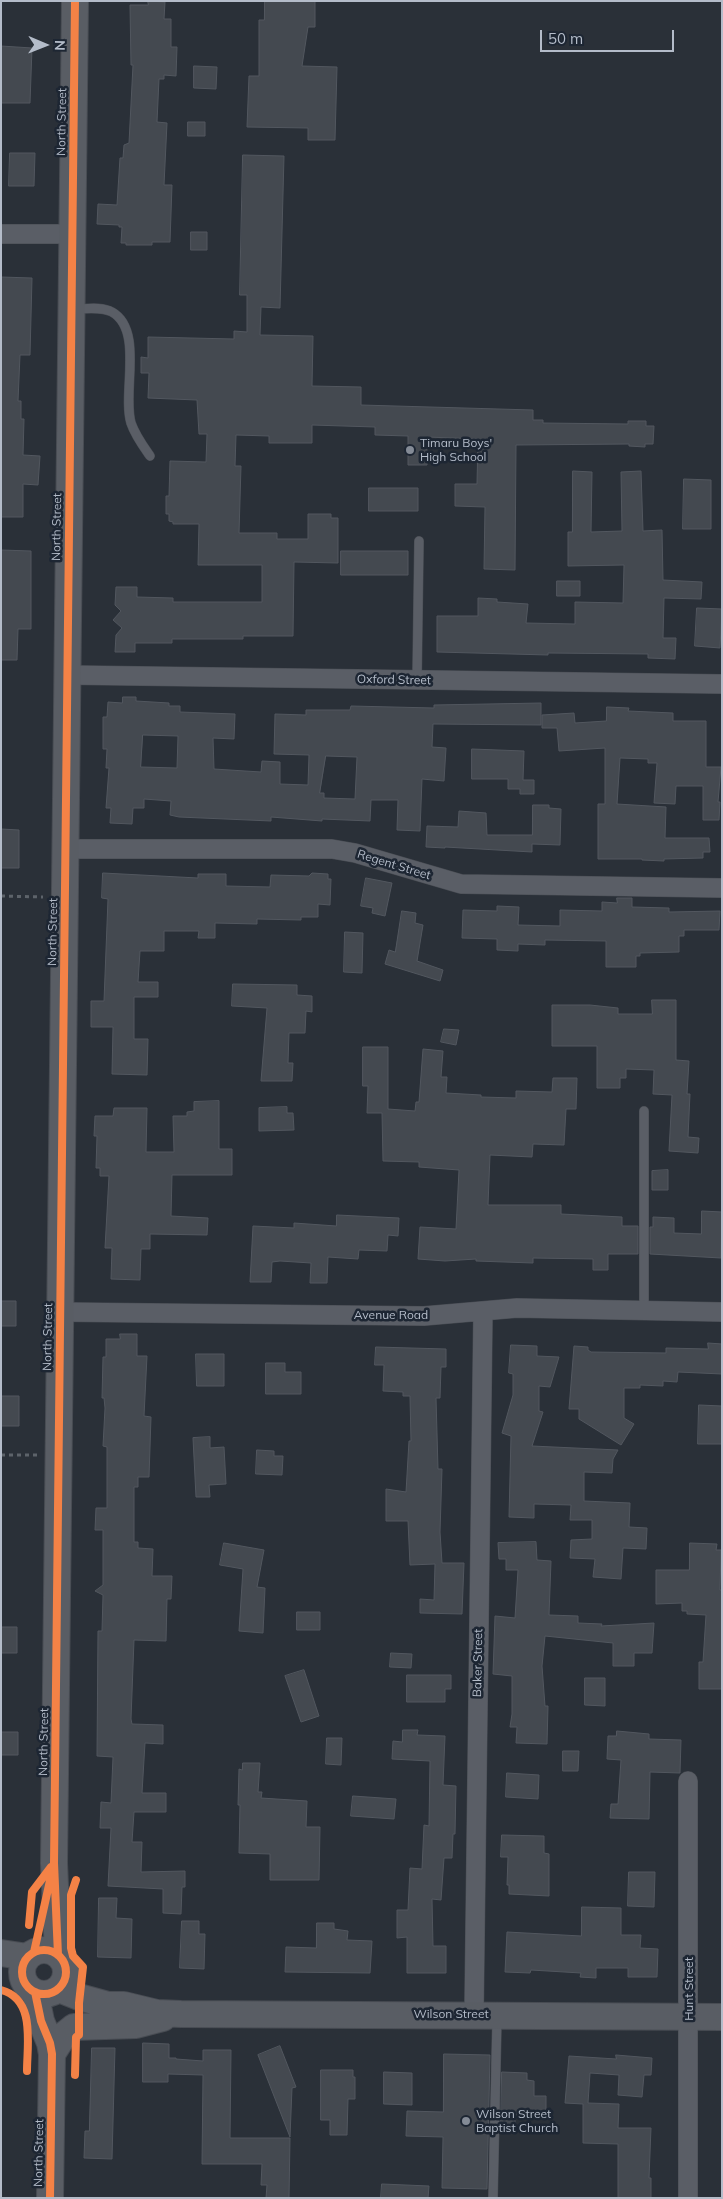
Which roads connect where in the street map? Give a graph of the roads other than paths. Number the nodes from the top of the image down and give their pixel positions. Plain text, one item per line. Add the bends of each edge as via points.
1 (75, 1) edge
2 (1, 234) edge
3 (72, 234) junction
4 (71, 309) junction
5 (150, 456) dead end
6 (419, 541) dead end
7 (66, 675) junction
8 (417, 680) junction
9 (722, 684) edge
10 (65, 849) junction
11 (722, 888) edge
12 (644, 1111) dead end
13 (644, 1310) junction
14 (483, 1311) junction
15 (60, 1312) junction
16 (722, 1312) edge
17 (688, 1781) dead end
18 (1, 1953) edge
19 (40, 1973) edge
20 (180, 2014) junction
21 (485, 2014) junction
22 (690, 2016) junction
23 (722, 2017) edge
24 (51, 2049) junction
25 (50, 2198) edge
26 (493, 2198) edge
27 (688, 2198) edge

1 - 3 street, North Street
2 - 3 street
3 - 4 street, North Street
4 - 5 lane via 104,309 113,312 122,322 130,351 128,403 131,422
4 - 7 street, North Street
6 - 8 lane
7 - 8 street, Oxford Street
7 - 10 street, North Street
8 - 9 street, Oxford Street
10 - 11 street, Regent Street via 332,849 461,884
10 - 15 street, North Street
12 - 13 lane
13 - 14 street, Avenue Road via 518,1308
13 - 16 street, Avenue Road
14 - 15 street, Avenue Road via 424,1316
14 - 21 street, Baker Street
15 - 19 street, North Street via 54,1863
17 - 22 street, Hunt Street
18 - 19 street, Wilson Street
19 - 20 street, Wilson Street via 109,1990 124,2004 157,2013
19 - 24 street, North Street via 41,2021
20 - 21 street, Wilson Street
20 - 24 street, Wilson Street via 136,2025 74,2027
21 - 22 street, Wilson Street
21 - 26 lane
22 - 23 street, Wilson Street
22 - 27 street, Hunt Street
24 - 25 street, North Street

